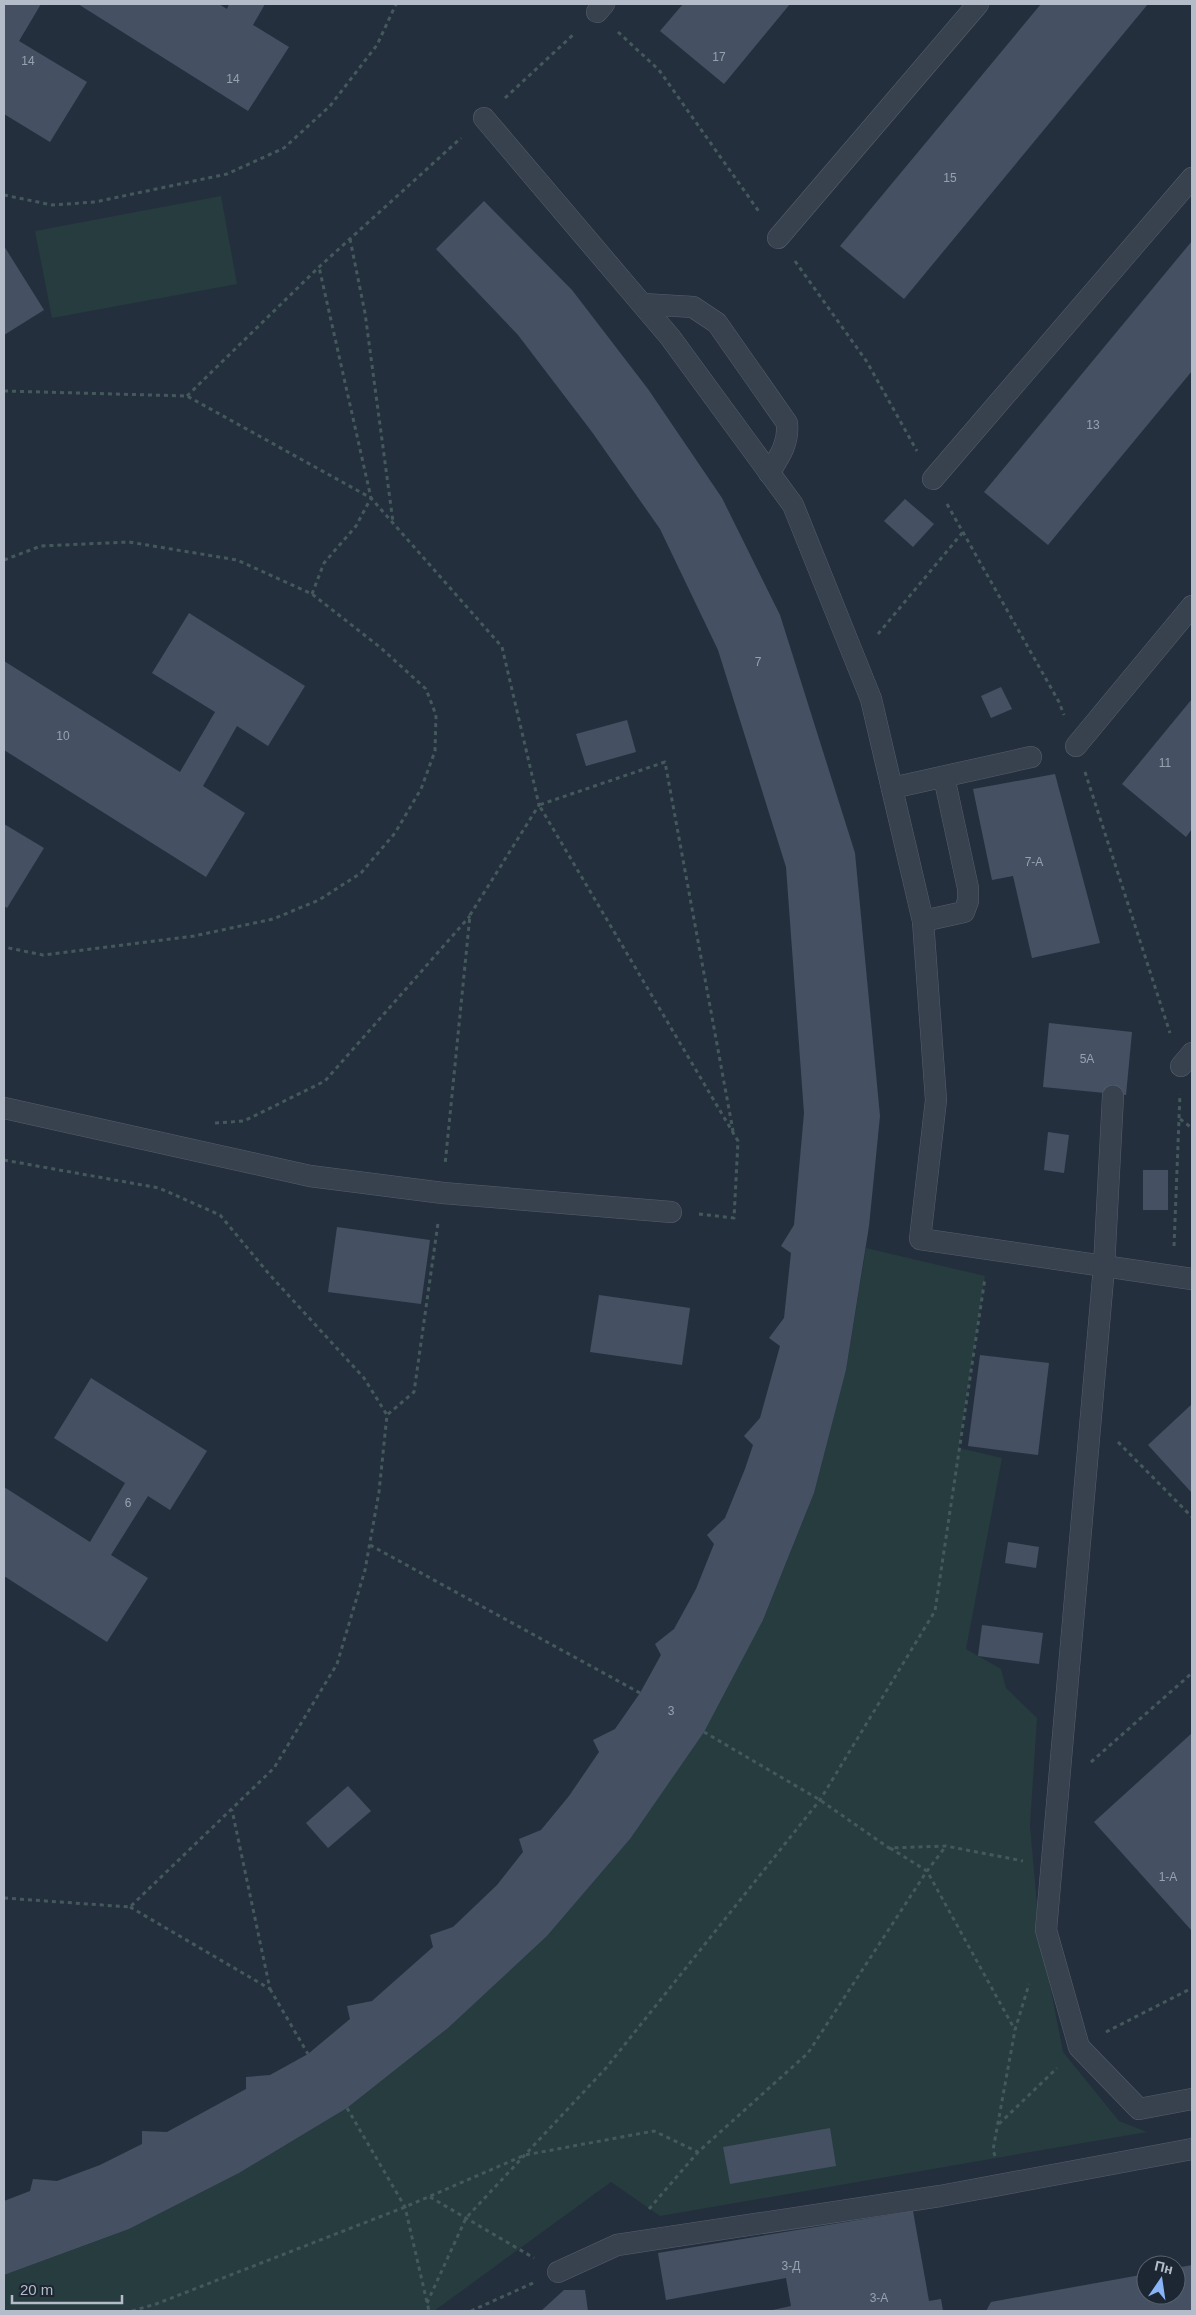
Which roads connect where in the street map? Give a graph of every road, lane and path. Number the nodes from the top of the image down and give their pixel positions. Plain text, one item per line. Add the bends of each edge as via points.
1 (396, 4) edge
2 (978, 4) edge
3 (600, 8) edge
4 (484, 118) junction
5 (1192, 178) edge
6 (4, 195) edge
7 (350, 238) junction
8 (778, 238) junction
9 (319, 267) junction
10 (643, 304) junction
11 (4, 391) edge
12 (187, 396) junction
13 (769, 473) junction
14 (933, 479) junction
15 (371, 498) junction
16 (393, 524) junction
17 (963, 532) junction
18 (4, 560) edge
19 (312, 594) junction
20 (1192, 606) edge
21 (855, 661) junction
22 (1076, 746) junction
23 (1031, 757) dead end
24 (944, 777) junction
25 (892, 788) junction
26 (539, 805) junction
27 (470, 915) junction
28 (923, 921) junction
29 (4, 947) edge
30 (1187, 1060) edge
31 (1113, 1096) dead end
32 (4, 1108) edge
33 (1179, 1119) junction
34 (205, 1123) dead end
35 (1192, 1128) edge
36 (733, 1131) junction
37 (4, 1160) edge
38 (443, 1193) junction
39 (671, 1212) dead end
40 (734, 1218) dead end
41 (990, 1250) junction
42 (1104, 1267) junction
43 (1182, 1278) edge
44 (387, 1415) junction
45 (1091, 1415) junction
46 (1192, 1517) edge
47 (370, 1545) junction
48 (1192, 1673) edge
49 (640, 1693) dead end
50 (704, 1732) dead end
51 (1087, 1766) dead end
52 (820, 1800) junction
53 (231, 1810) junction
54 (946, 1846) junction
55 (889, 1848) junction
56 (1051, 1866) junction
57 (927, 1871) junction
58 (4, 1898) edge
59 (130, 1907) junction
60 (1032, 1975) dead end
61 (270, 1989) junction
62 (1015, 2030) junction
63 (308, 2054) dead end
64 (1192, 2099) edge
65 (347, 2108) dead end
66 (1192, 2149) edge
67 (698, 2152) junction
68 (525, 2155) junction
69 (1004, 2185) junction
70 (429, 2196) junction
71 (405, 2207) junction
72 (466, 2218) junction
73 (617, 2245) junction
74 (558, 2272) junction
75 (427, 2303) junction
76 (132, 2311) edge
77 (429, 2311) edge
78 (472, 2311) edge

1 - 6 path via 377,45 330,106 284,148 226,174 95,202 52,205
2 - 8 lane
3 - 4 path
3 - 8 path via 659,70
4 - 7 path
4 - 10 lane
5 - 14 lane
7 - 9 path
7 - 16 path via 365,313
8 - 14 path via 867,362
9 - 12 path
9 - 15 path
10 - 13 lane
10 - 13 lane via 693,307 717,323 787,423 784,450
11 - 12 path
12 - 15 path
13 - 21 lane via 793,505
14 - 17 path
15 - 16 path
15 - 19 path via 356,526 324,564
16 - 26 path via 502,647
17 - 21 path
17 - 22 path via 1059,702
18 - 19 path via 41,546 129,542 237,560
19 - 29 path via 381,648 426,689 436,715 435,751 421,789 395,832 361,873 319,900 273,919 194,936 43,955
20 - 22 lane
21 - 25 lane via 871,698
22 - 30 path
23 - 24 lane
24 - 25 lane
24 - 28 lane via 968,888 968,902 964,912
25 - 28 lane
26 - 27 path
26 - 36 path
26 - 36 path via 666,762
27 - 34 path via 325,1081 244,1121
27 - 38 path
28 - 41 lane via 936,1100 920,1239
30 - 33 path
31 - 42 lane
32 - 38 lane via 310,1176
33 - 35 path
33 - 43 path
36 - 40 path via 738,1141
37 - 44 path via 159,1188 220,1215 364,1378
38 - 39 lane
38 - 44 path via 414,1392
41 - 42 lane
41 - 52 path via 935,1611
42 - 43 lane
42 - 45 lane
44 - 47 path
45 - 46 path
45 - 56 lane
47 - 49 path
47 - 53 path via 337,1664 274,1768
48 - 51 path
50 - 52 path
52 - 55 path
52 - 68 path via 606,2068
53 - 59 path
53 - 61 path
54 - 55 path
54 - 56 path
54 - 57 path
55 - 57 path
56 - 64 lane via 1046,1930 1079,2047 1138,2110
57 - 62 path
57 - 67 path via 808,2053
58 - 59 path
59 - 61 path
60 - 62 path
61 - 63 path
62 - 69 path via 994,2150
65 - 71 path
66 - 69 lane
67 - 68 path via 654,2131
67 - 73 path
68 - 70 path
68 - 72 path
69 - 73 lane
70 - 71 path
70 - 72 path
71 - 75 path
71 - 76 path
72 - 74 path
72 - 75 path
73 - 74 lane
74 - 78 path
75 - 77 path

